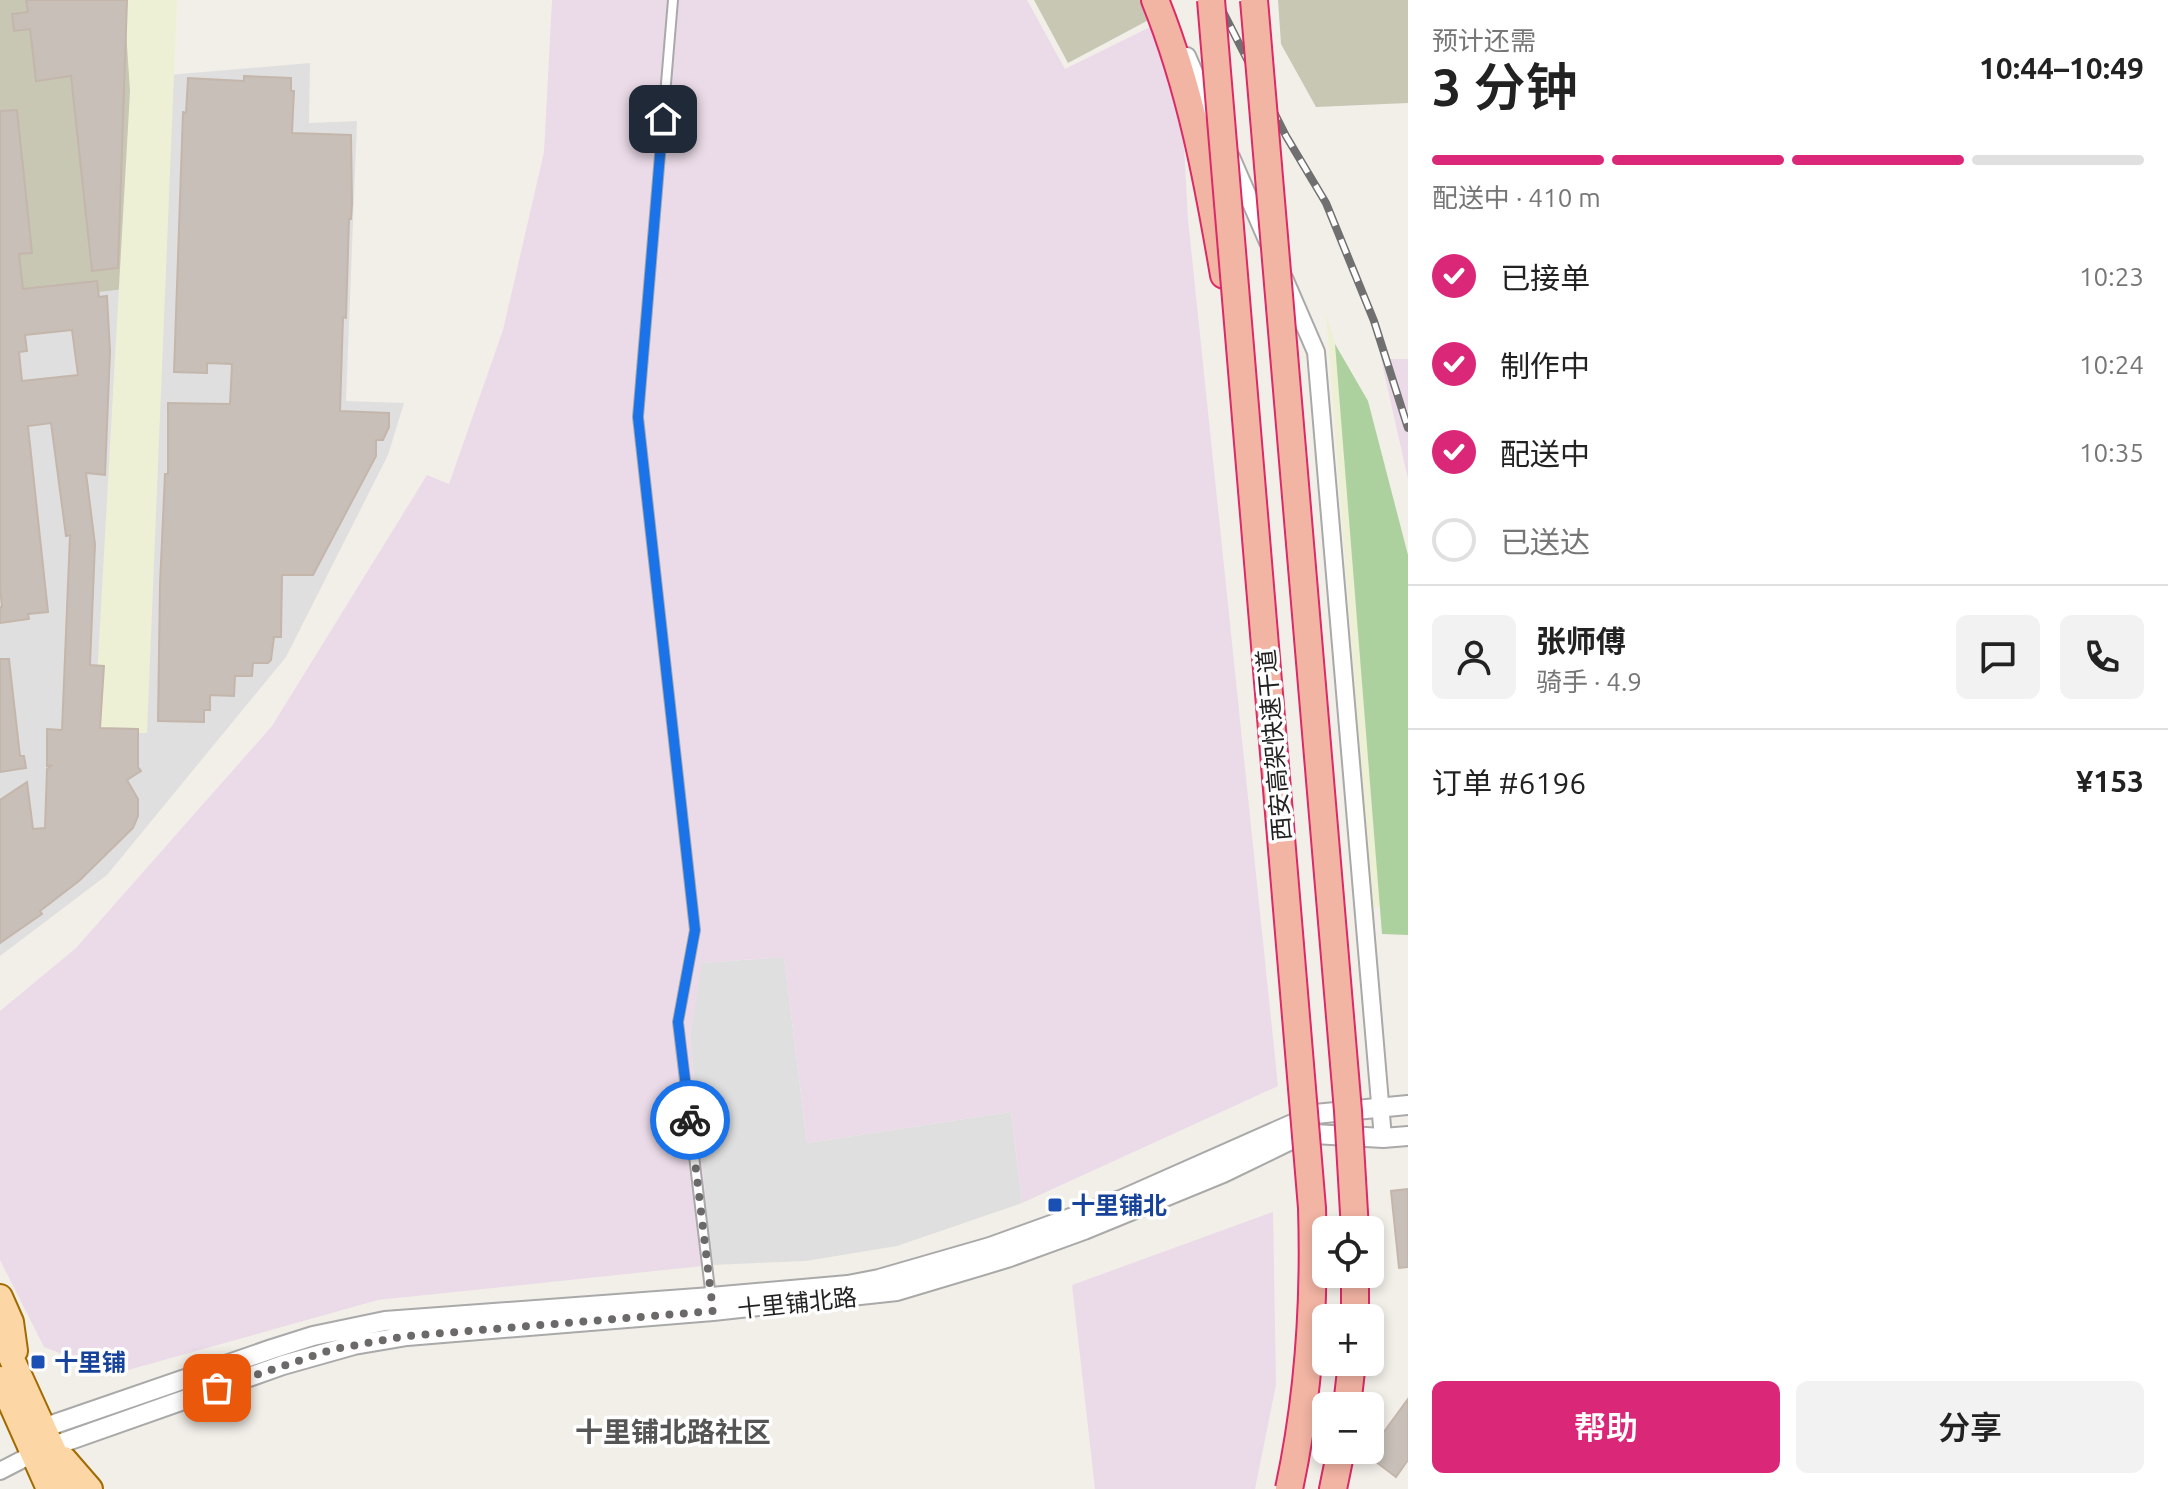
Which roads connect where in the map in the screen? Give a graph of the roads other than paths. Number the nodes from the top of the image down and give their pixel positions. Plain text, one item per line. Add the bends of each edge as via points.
1 (673, 0) edge
2 (1155, 0) edge
3 (1211, 0) edge
4 (1255, 0) edge
5 (1187, 56) dead end
6 (1246, 410) junction
7 (1408, 1105) edge
8 (1381, 1109) junction
9 (1408, 1136) edge
10 (1383, 1138) junction
11 (1354, 1216) edge
12 (0, 1297) edge
13 (712, 1304) junction
14 (0, 1333) edge
15 (9, 1376) edge
16 (0, 1412) edge
17 (43, 1443) junction
18 (3, 1464) edge
19 (1338, 1464) edge
20 (49, 1489) edge
21 (71, 1489) edge
22 (90, 1489) edge
23 (1289, 1489) edge
24 (1333, 1489) edge

1 - 13 lane via 638,417 695,930 678,1022
2 - 6 highway, bridge via 1191,102
3 - 6 highway, 西安高架快速干道, bridge
4 - 11 highway, 西安高架快速干道, bridge
5 - 8 street via 1316,352
6 - 23 highway, 西安高架快速干道, bridge via 1312,1208 1312,1340
7 - 8 street, 十里铺北路
8 - 10 street
8 - 13 street, 十里铺北路 via 1315,1114 1123,1199 911,1271
9 - 10 street, 十里铺北路
10 - 13 street, 十里铺北路 via 1333,1133 1293,1139 1084,1230 897,1291
12 - 15 main road via 11,1322
13 - 17 street, 十里铺北路 via 354,1345
14 - 15 main road
15 - 17 main road
16 - 17 main road
17 - 18 street
17 - 20 main road
17 - 21 main road
17 - 22 main road
19 - 24 highway

